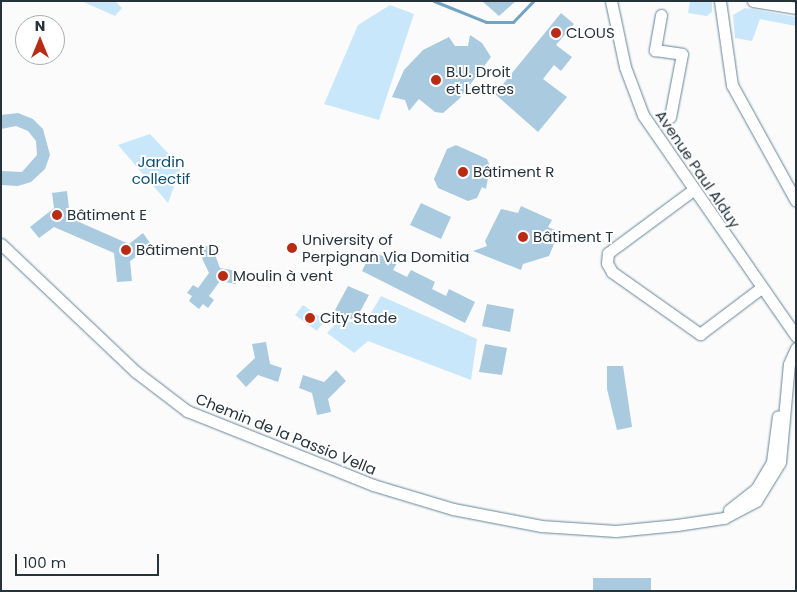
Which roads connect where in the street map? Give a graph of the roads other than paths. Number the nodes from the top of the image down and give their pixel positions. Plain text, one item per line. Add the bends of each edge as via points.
1 (611, 1) edge
2 (720, 1) edge
3 (753, 1) edge
4 (783, 4) edge
5 (796, 8) edge
6 (661, 15) dead end
7 (670, 117) dead end
8 (693, 190) junction
9 (796, 201) edge
10 (1, 244) edge
11 (760, 288) junction
12 (796, 336) edge
13 (796, 342) edge
14 (796, 348) edge
15 (796, 367) edge
16 (787, 378) junction
17 (718, 518) junction

1 - 8 street, Avenue Paul Alduy via 625,67 643,115
2 - 9 street via 732,85
3 - 4 street
4 - 5 street
6 - 7 street via 654,50 682,54
8 - 11 street, Avenue Paul Alduy
8 - 11 street via 608,253 607,263 612,272 700,334
10 - 17 street, Chemin de la Passio Vella via 136,372 187,411 373,485 470,513 585,530 668,526
11 - 12 street, Avenue Paul Alduy
13 - 17 street via 790,345 780,377 772,462 749,496
14 - 16 street
15 - 16 street
16 - 17 street via 784,434 775,474 756,502

